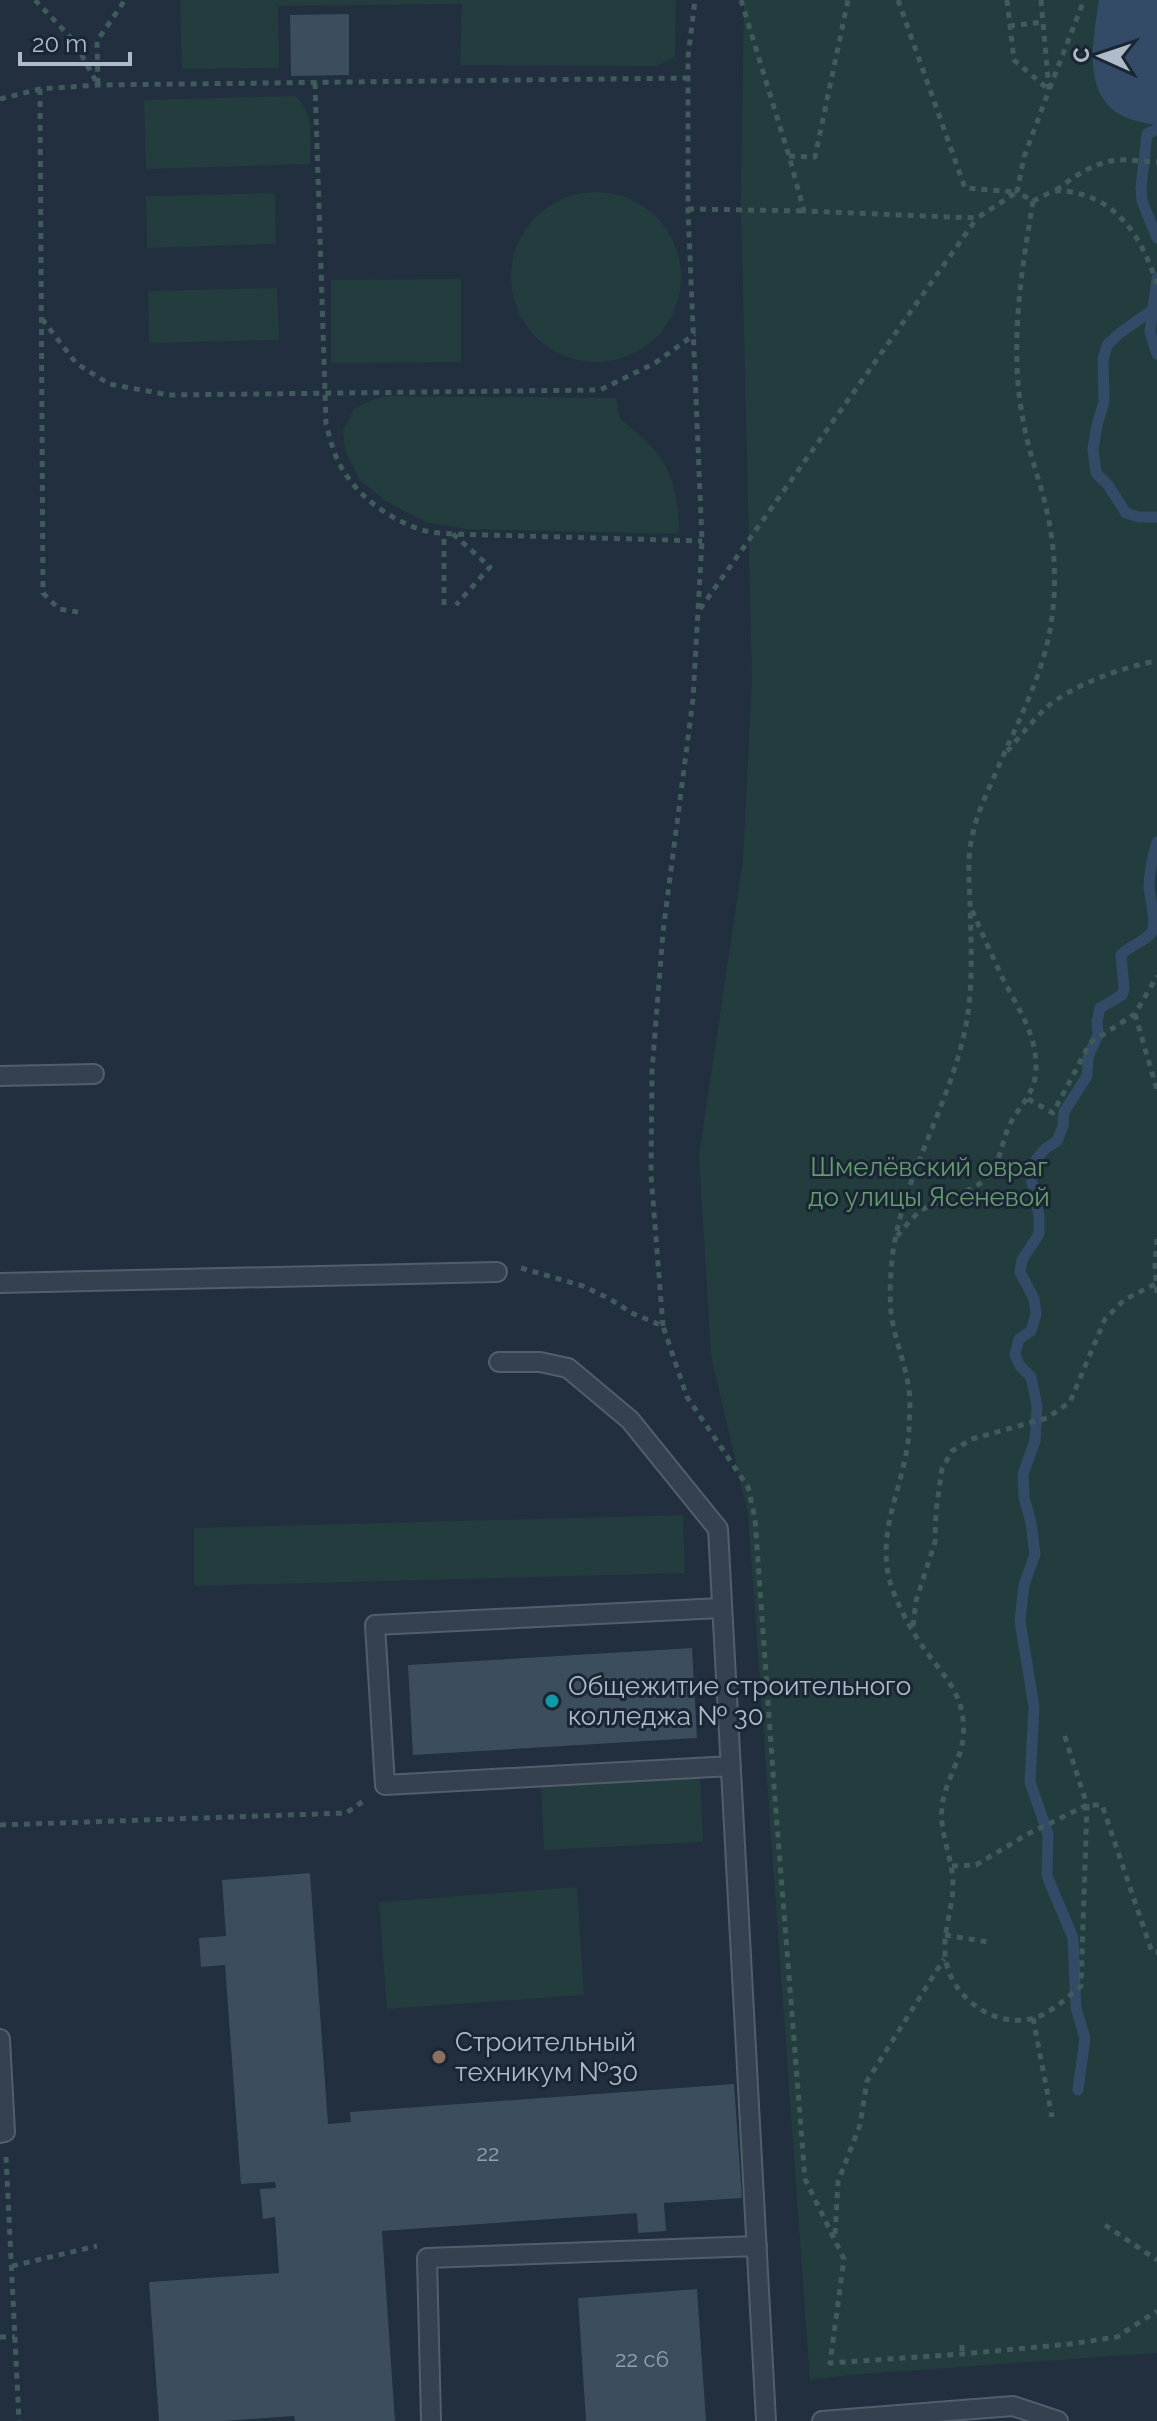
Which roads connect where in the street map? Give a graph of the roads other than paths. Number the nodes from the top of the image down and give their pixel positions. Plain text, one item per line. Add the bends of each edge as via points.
1 (94, 1074) dead end
2 (0, 1076) edge
3 (504, 1269) road end
4 (0, 1283) edge
5 (499, 1362) dead end
6 (721, 1608) junction
7 (731, 1766) junction
8 (0, 2039) edge
9 (2, 2132) edge
10 (757, 2246) junction
11 (431, 2421) edge
12 (766, 2421) edge
13 (822, 2421) edge
14 (1058, 2421) edge

1 - 2 lane
3 - 4 lane
5 - 6 lane via 568,1368 630,1420 718,1529
6 - 7 lane
6 - 7 lane via 375,1625 385,1785
7 - 10 lane
8 - 9 lane
10 - 11 lane via 427,2258
10 - 12 lane
13 - 14 lane via 1013,2406

